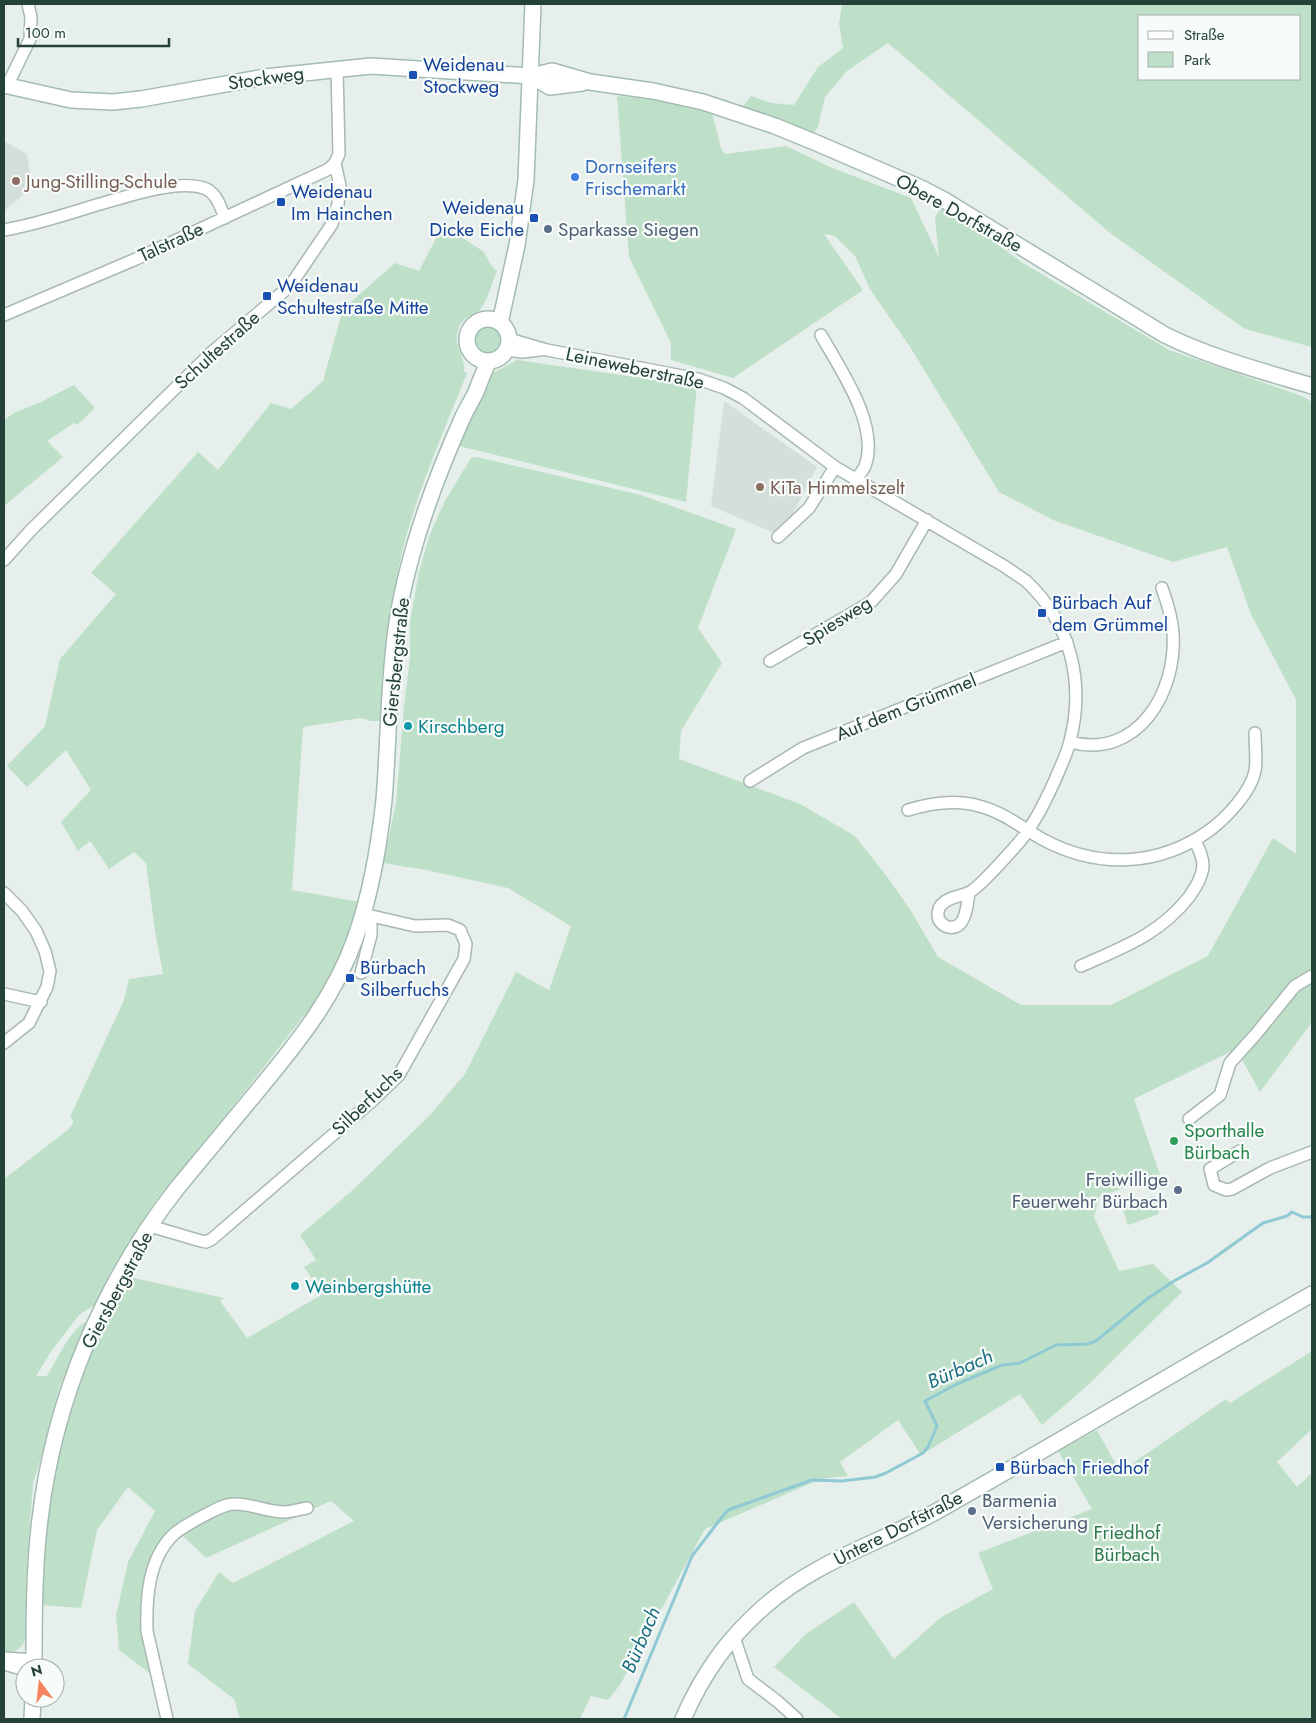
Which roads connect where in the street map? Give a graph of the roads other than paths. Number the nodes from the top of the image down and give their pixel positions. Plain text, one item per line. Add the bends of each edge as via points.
1 (28, 4) edge
2 (533, 4) edge
3 (337, 68) junction
4 (531, 76) junction
5 (6, 85) edge
6 (335, 162) junction
7 (225, 218) junction
8 (4, 230) edge
9 (4, 315) edge
10 (493, 321) junction
11 (821, 335) dead end
12 (507, 345) junction
13 (483, 360) junction
14 (1312, 386) edge
15 (834, 467) junction
16 (856, 479) junction
17 (927, 520) junction
18 (778, 538) dead end
19 (4, 560) edge
20 (1162, 588) dead end
21 (1067, 642) junction
22 (770, 661) dead end
23 (1255, 733) dead end
24 (1070, 742) junction
25 (750, 781) dead end
26 (908, 810) dead end
27 (1029, 830) junction
28 (1195, 841) junction
29 (4, 893) edge
30 (969, 893) dead end
31 (363, 914) junction
32 (1081, 966) dead end
33 (361, 973) dead end
34 (1312, 976) edge
35 (4, 994) edge
36 (41, 1002) junction
37 (4, 1043) edge
38 (1189, 1119) dead end
39 (1240, 1151) dead end
40 (1312, 1152) edge
41 (150, 1226) junction
42 (1312, 1294) edge
43 (307, 1508) dead end
44 (734, 1637) junction
45 (31, 1658) edge
46 (167, 1719) edge
47 (683, 1719) edge
48 (797, 1719) edge

1 - 5 street via 30,40
2 - 4 street
3 - 4 street, Stockweg via 371,66
3 - 5 street, Stockweg via 113,102 71,100
3 - 6 street, Schultestraße via 339,154
4 - 10 street via 526,180 517,246 507,295
4 - 14 street, Obere Dorfstraße via 550,87 590,82 653,91 703,102 775,126 944,200 1193,349
6 - 7 street, Talstraße via 329,170
6 - 19 street, Schultestraße via 340,186 332,224 290,286 211,353 30,530
7 - 8 street via 217,198 205,188 187,186 152,189
7 - 9 street, Talstraße
10 - 12 street via 504,327
10 - 13 street via 475,323 467,334 468,348
11 - 16 street via 854,396 867,434 865,467
12 - 13 street via 496,359
12 - 15 street, Leineweberstraße via 522,352 547,350 698,379 724,388 744,398
13 - 31 street, Giersbergstraße via 426,510 405,580 392,671 380,829
15 - 16 street, Leineweberstraße
15 - 18 street via 809,508
16 - 17 street, Leineweberstraße
17 - 21 street, Leineweberstraße via 1025,581 1048,606
17 - 22 street, Spiesweg via 896,574 871,602
20 - 24 street via 1173,632 1170,674 1158,703 1147,719 1115,742 1084,746
21 - 24 street, Leineweberstraße via 1076,680
21 - 25 street, Auf dem Grümmel via 803,748
23 - 28 street via 1255,772 1251,782 1222,821
24 - 27 street, Leineweberstraße via 1048,796
26 - 27 street via 940,803 977,805
27 - 28 street via 1068,850 1098,859 1144,858
27 - 30 street, Leineweberstraße
28 - 32 street via 1202,854 1200,878 1176,913 1156,930
29 - 36 street via 29,920 45,951 50,971
31 - 33 street via 370,925 371,935
31 - 41 street, Giersbergstraße via 343,971 322,1008
31 - 41 street, Silberfuchs via 415,926 448,925 460,930 466,944 464,959 399,1075 212,1239 201,1242
34 - 38 street via 1295,986 1230,1063 1220,1095
35 - 36 street
36 - 37 street via 29,1023
39 - 40 street via 1210,1169 1214,1185 1232,1189 1270,1168
41 - 45 street, Giersbergstraße via 98,1318 56,1433 37,1545
42 - 44 street, Untere Dorfstraße via 937,1511 837,1558 797,1581 767,1604
43 - 46 street via 286,1512 229,1504 187,1525 166,1544 153,1569 147,1631
44 - 47 street, Untere Dorfstraße via 700,1681
44 - 48 street via 748,1679

